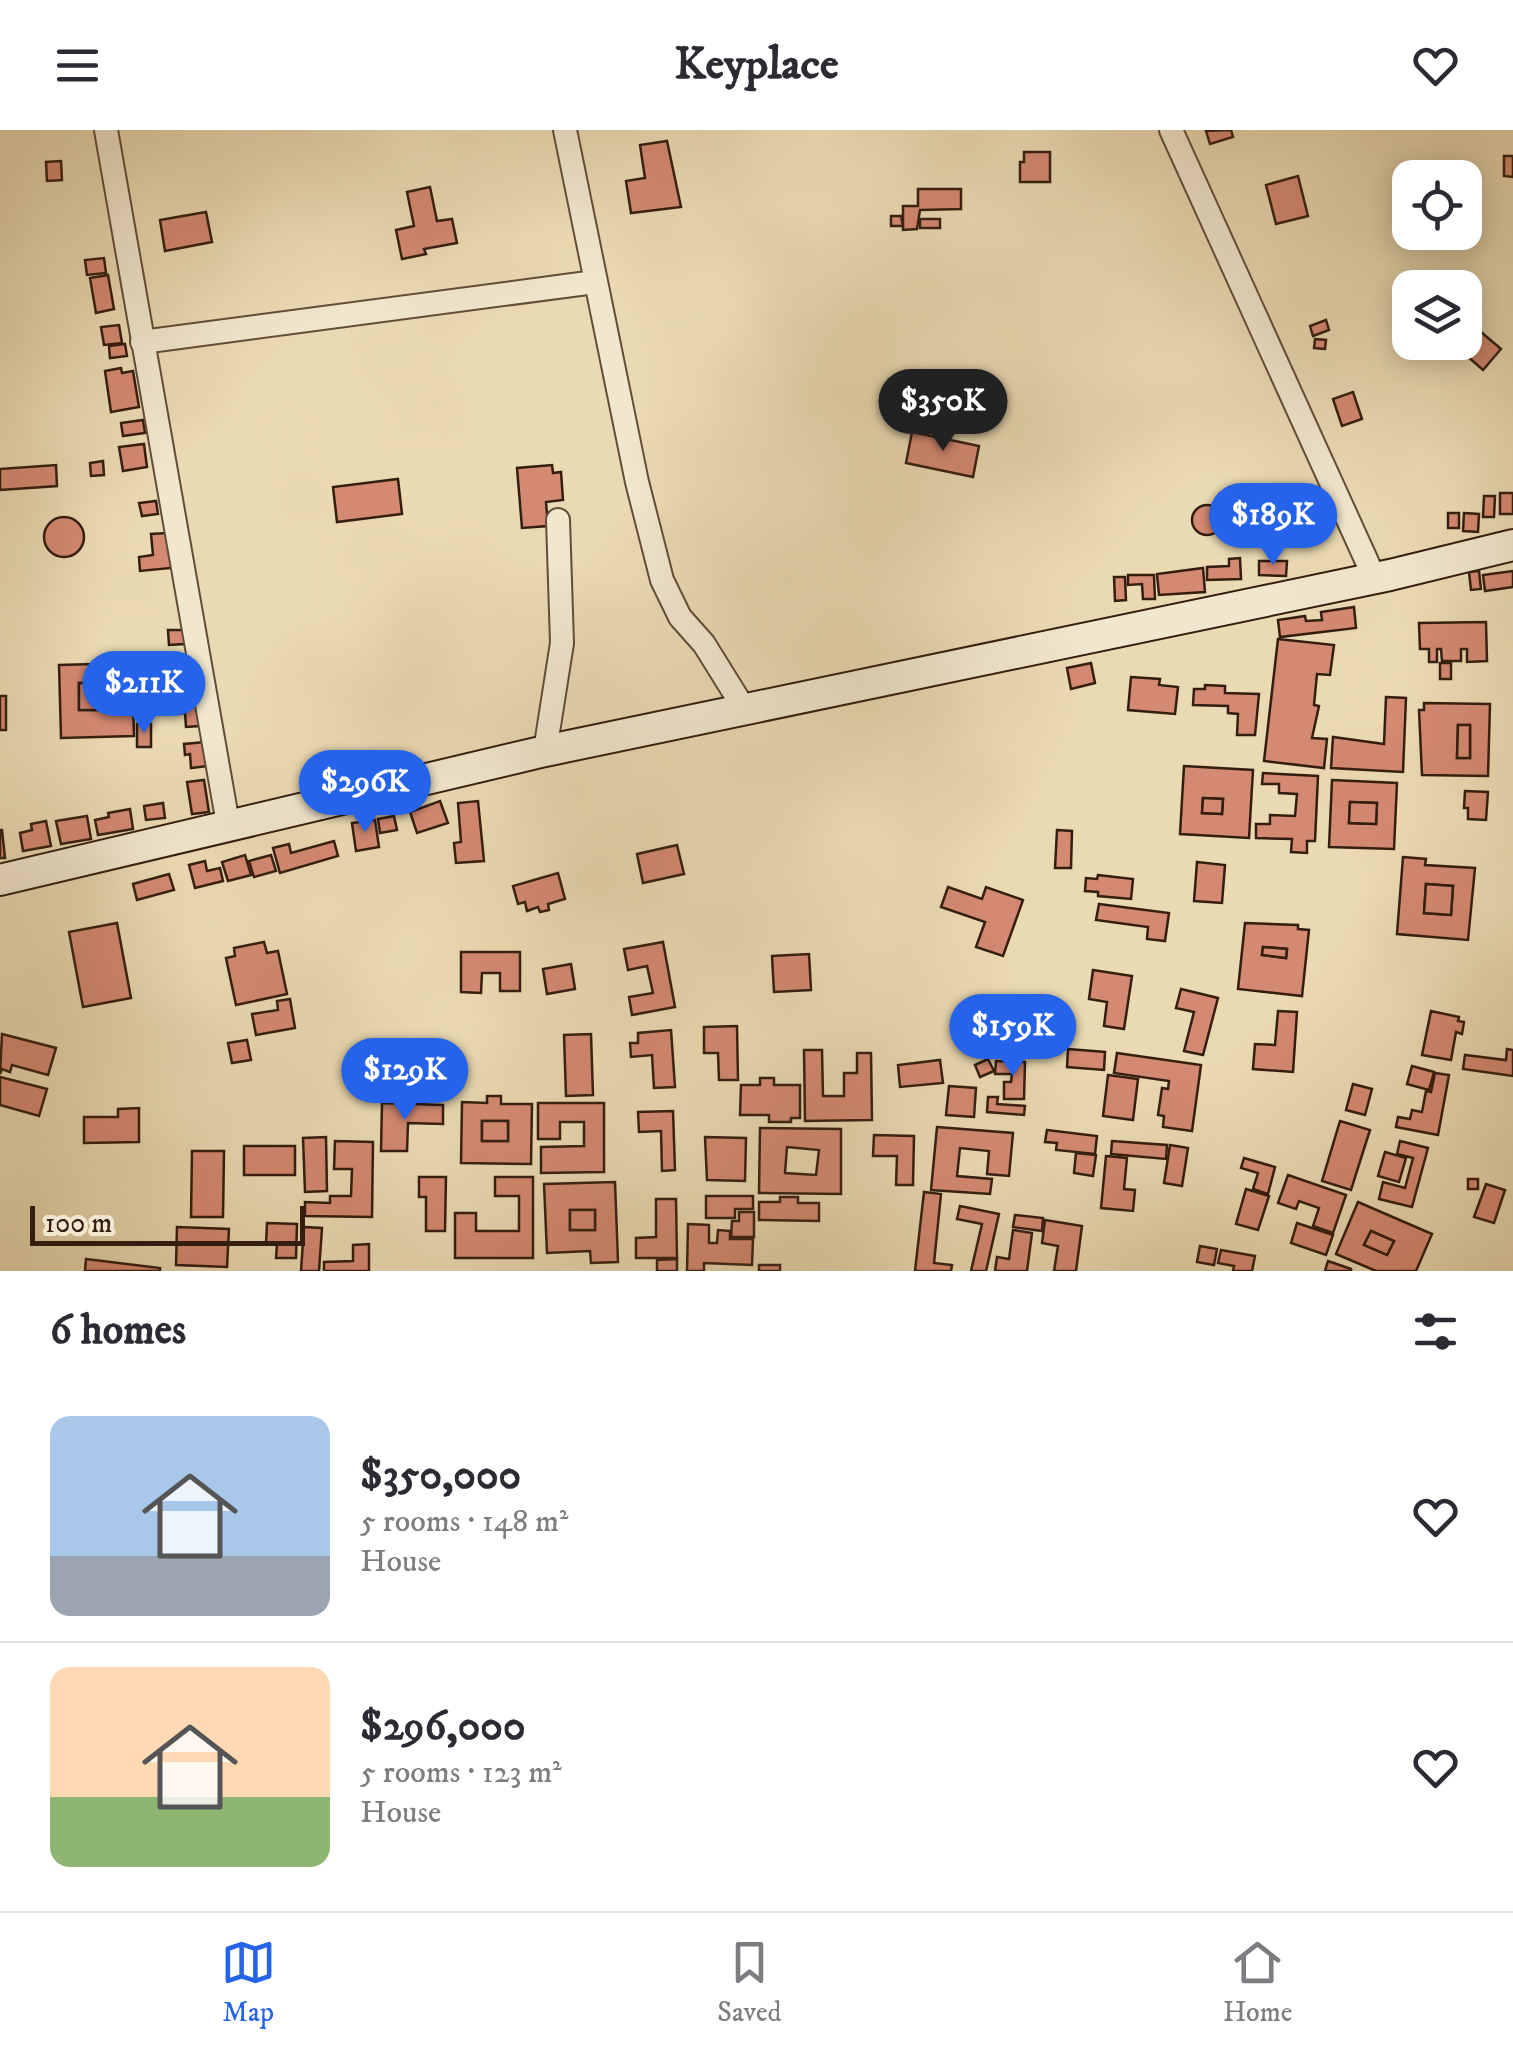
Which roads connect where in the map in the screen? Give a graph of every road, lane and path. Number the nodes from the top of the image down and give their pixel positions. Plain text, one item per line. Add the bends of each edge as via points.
1 (106, 130) edge
2 (565, 130) edge
3 (1171, 130) edge
4 (596, 282) junction
5 (142, 342) junction
6 (558, 520) dead end
7 (1513, 544) edge
8 (1374, 577) junction
9 (745, 710) junction
10 (546, 751) junction
11 (228, 824) junction
12 (0, 880) edge

1 - 5 street
2 - 4 street
3 - 8 street
4 - 5 street
4 - 9 street via 662,580 680,618
5 - 11 street
6 - 10 street via 562,643
7 - 8 main road
8 - 9 main road
9 - 10 main road
10 - 11 main road
11 - 12 main road

